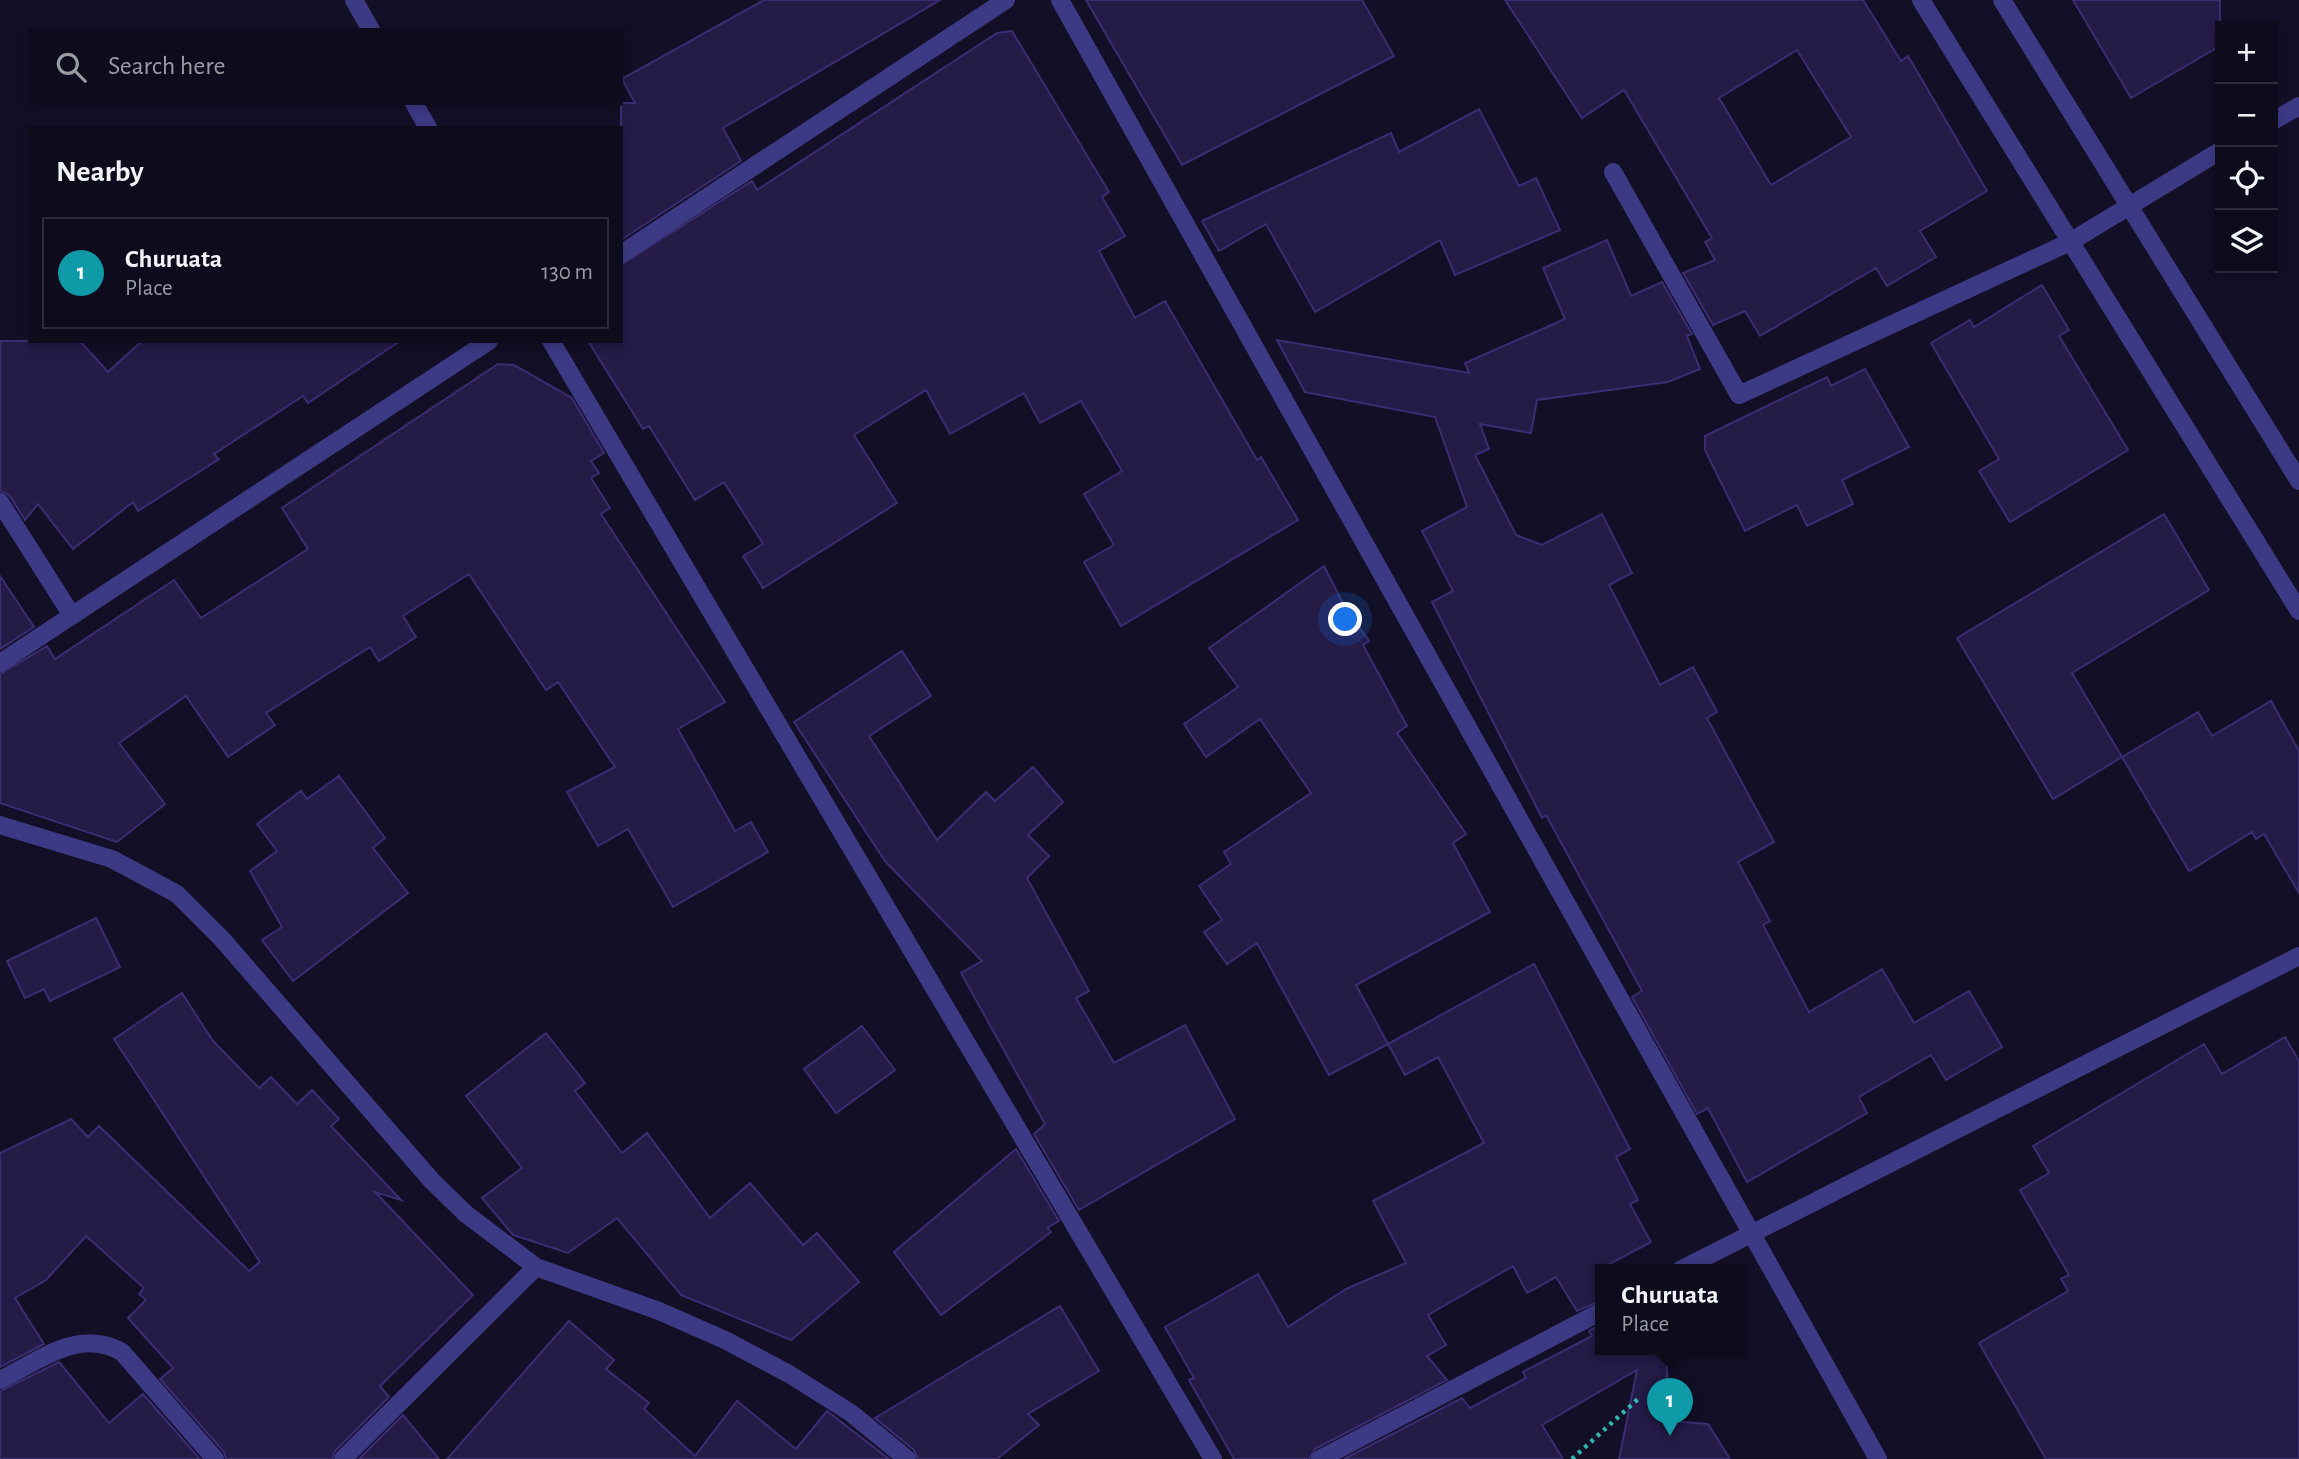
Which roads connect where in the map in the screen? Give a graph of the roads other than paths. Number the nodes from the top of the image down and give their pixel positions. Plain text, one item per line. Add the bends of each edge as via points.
1 (354, 0) edge
2 (1006, 0) edge
3 (1060, 0) edge
4 (1921, 0) edge
5 (2001, 0) edge
6 (370, 28) edge
7 (415, 105) edge
8 (2299, 106) edge
9 (2278, 118) edge
10 (427, 126) edge
11 (2215, 154) edge
12 (1613, 172) dead end
13 (2128, 205) junction
14 (2070, 242) junction
15 (623, 253) edge
16 (486, 343) edge
17 (552, 343) edge
18 (2299, 481) edge
19 (0, 502) edge
20 (2299, 611) edge
21 (71, 614) junction
22 (0, 663) edge
23 (0, 825) edge
24 (2299, 956) edge
25 (1749, 1233) junction
26 (1691, 1264) edge
27 (536, 1267) junction
28 (1595, 1315) edge
29 (0, 1380) edge
30 (215, 1459) edge
31 (343, 1459) edge
32 (907, 1459) edge
33 (1213, 1459) edge
34 (1320, 1459) edge
35 (1878, 1459) edge

1 - 6 street
2 - 15 street
3 - 25 street
4 - 14 street
5 - 13 street
7 - 10 street
8 - 9 street
11 - 13 street
12 - 14 street via 1739,395
13 - 14 street
13 - 18 street
14 - 20 street
16 - 21 street
17 - 33 street
19 - 21 street
21 - 22 street
23 - 27 street via 112,859 177,894 215,931 432,1181 466,1214
24 - 25 street
25 - 26 street
25 - 35 street
27 - 31 street
27 - 32 street via 725,1340 851,1413
28 - 34 street
29 - 30 street via 64,1347 88,1342 110,1345 122,1352

